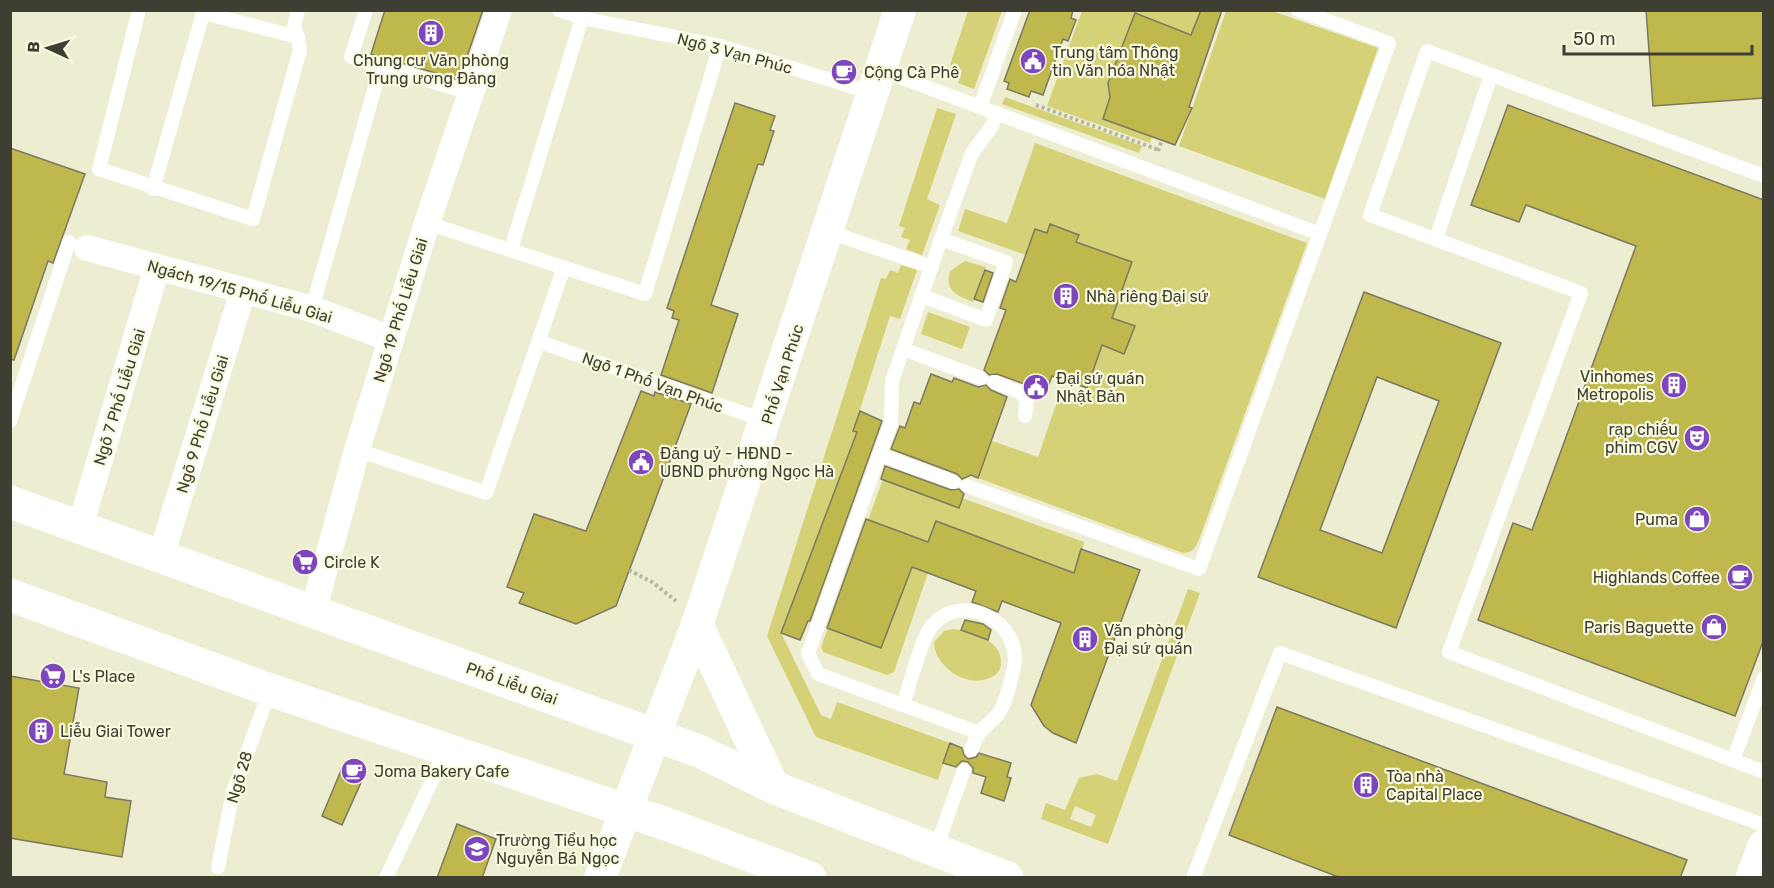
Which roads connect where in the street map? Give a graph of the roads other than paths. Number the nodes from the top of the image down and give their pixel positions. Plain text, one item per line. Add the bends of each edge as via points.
1 (223, 10) edge
2 (298, 10) edge
3 (366, 10) edge
4 (499, 10) edge
5 (559, 10) edge
6 (900, 10) edge
7 (1015, 10) edge
8 (1299, 10) edge
9 (203, 13) junction
10 (138, 14) dead end
11 (582, 18) junction
12 (298, 37) junction
13 (720, 46) junction
14 (381, 66) junction
15 (1491, 75) junction
16 (878, 82) junction
17 (470, 93) junction
18 (980, 107) junction
19 (997, 113) junction
20 (1764, 176) edge
21 (153, 189) junction
22 (427, 223) junction
23 (829, 232) junction
24 (1320, 234) junction
25 (941, 239) junction
26 (1436, 239) junction
27 (78, 245) joint
28 (512, 249) junction
29 (158, 267) junction
30 (564, 267) junction
31 (932, 267) junction
32 (243, 291) junction
33 (922, 296) junction
34 (312, 309) junction
35 (391, 339) junction
36 (540, 342) junction
37 (903, 349) junction
38 (1025, 416) dead end
39 (10, 421) edge
40 (766, 421) junction
41 (357, 450) junction
42 (880, 455) junction
43 (10, 502) edge
44 (80, 527) junction
45 (160, 556) junction
46 (10, 595) edge
47 (313, 612) junction
48 (687, 613) junction
49 (1764, 678) edge
50 (270, 690) junction
51 (903, 705) junction
52 (977, 732) junction
53 (656, 735) junction
54 (971, 750) dead end
55 (446, 751) junction
56 (1733, 760) junction
57 (964, 770) dead end
58 (1764, 772) edge
59 (773, 787) junction
60 (625, 810) junction
61 (1764, 825) edge
62 (1764, 846) edge
63 (935, 850) junction
64 (218, 867) dead end
65 (386, 878) edge
66 (600, 878) edge
67 (810, 878) edge
68 (1007, 878) edge
69 (1194, 878) edge
70 (1752, 878) edge

1 - 9 lane via 222,14
2 - 12 lane via 294,27
3 - 14 lane via 351,57
4 - 17 street, Ngõ 19 Phố Liễu Giai
5 - 11 lane, Ngõ 3 Vạn Phúc
6 - 16 street, Phố Vạn Phúc
7 - 18 lane
8 - 24 lane via 1389,43
9 - 12 lane
9 - 21 lane
10 - 21 lane via 99,169
11 - 13 lane, Ngõ 3 Vạn Phúc
11 - 28 lane
12 - 21 lane via 300,50 253,219
13 - 16 lane, Ngõ 3 Vạn Phúc
13 - 30 lane via 645,294
14 - 17 lane
14 - 34 lane
15 - 20 lane
15 - 26 lane
15 - 26 lane via 1427,51 1370,215
16 - 18 lane, Ngõ 3 Vạn Phúc
16 - 23 street, Phố Vạn Phúc
17 - 22 street, Ngõ 19 Phố Liễu Giai
18 - 19 lane, Ngõ 3 Vạn Phúc
19 - 24 lane, Ngõ 3 Vạn Phúc
19 - 25 lane via 972,153
22 - 28 lane
22 - 35 street, Ngõ 19 Phố Liễu Giai
23 - 31 lane
23 - 40 street, Phố Vạn Phúc
24 - 42 lane via 1199,569
25 - 31 lane
25 - 33 lane via 1006,262 986,320
26 - 56 lane via 1581,293 1449,652
27 - 29 street, Ngách 19/15 Phố Liễu Giai
27 - 39 lane
28 - 30 lane
29 - 32 street, Ngách 19/15 Phố Liễu Giai
29 - 44 street, Ngõ 7 Phố Liễu Giai
30 - 36 lane
31 - 33 lane
32 - 34 street, Ngách 19/15 Phố Liễu Giai
32 - 45 street, Ngõ 9 Phố Liễu Giai
33 - 37 lane
34 - 35 street, Ngách 19/15 Phố Liễu Giai
35 - 41 street, Ngõ 19 Phố Liễu Giai
36 - 40 lane, Ngõ 1 Phố Vạn Phúc
36 - 41 lane via 486,494
37 - 38 lane via 1020,392 1027,401
37 - 42 lane via 892,381 891,423
40 - 48 street, Phố Vạn Phúc
41 - 47 street, Ngõ 19 Phố Liễu Giai
42 - 51 lane via 808,653 818,674
43 - 44 main road, Phố Liễu Giai
44 - 45 main road, Phố Liễu Giai
45 - 47 main road, Phố Liễu Giai
46 - 50 main road
47 - 53 main road, Phố Liễu Giai
48 - 53 street, Phố Vạn Phúc
48 - 59 main road
49 - 56 lane
50 - 55 main road
50 - 64 lane, Ngõ 28 via 233,792
51 - 52 lane
51 - 52 lane via 930,628 957,611 988,615 1010,636 1014,666 999,713
52 - 54 lane
53 - 59 main road, Phố Liễu Giai
53 - 60 street, Phố Vạn Phúc
55 - 60 main road
55 - 65 lane
56 - 58 lane
57 - 63 lane
59 - 63 main road, Phố Liễu Giai
60 - 66 street, Phố Vạn Phúc
60 - 67 main road
61 - 69 lane via 1280,653
62 - 70 main road
63 - 68 main road, Phố Liễu Giai

